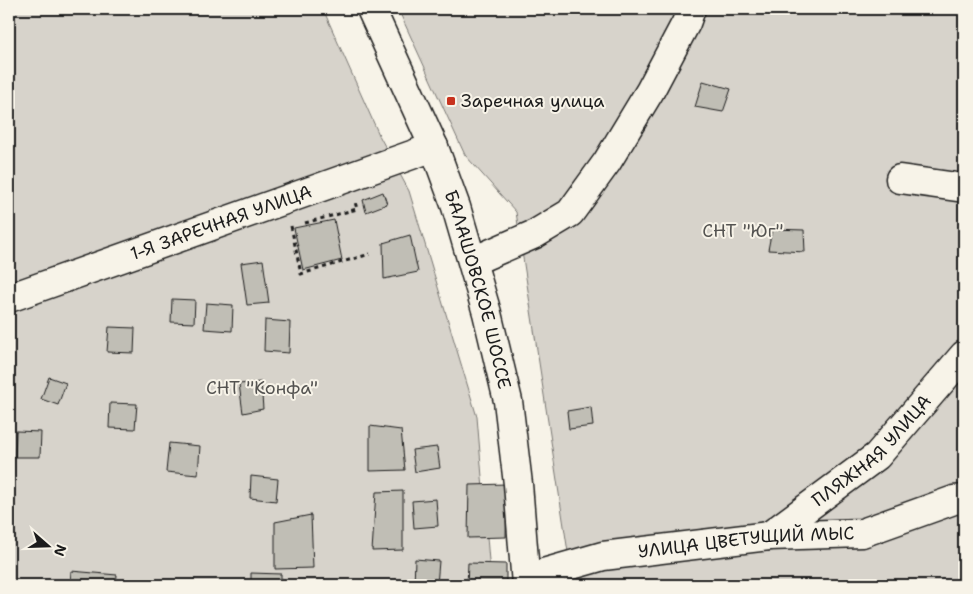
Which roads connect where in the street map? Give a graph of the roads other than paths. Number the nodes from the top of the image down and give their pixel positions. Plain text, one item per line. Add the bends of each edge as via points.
1 (371, 9) edge
2 (691, 9) edge
3 (434, 147) junction
4 (900, 179) dead end
5 (964, 188) edge
6 (473, 261) junction
7 (9, 298) edge
8 (964, 355) edge
9 (964, 499) edge
10 (770, 536) junction
11 (526, 582) edge

1 - 3 street, БАЛАШОВСКОЕ ШОССЕ
2 - 6 street via 650,91 607,162 570,213 535,234
3 - 6 street, БАЛАШОВСКОЕ ШОССЕ
3 - 7 street, 1-Я ЗАРЕЧНАЯ УЛИЦА
4 - 5 street
6 - 11 street, БАЛАШОВСКОЕ ШОССЕ via 508,401
8 - 10 street, ПЛЯЖНАЯ УЛИЦА via 877,456
9 - 10 street, УЛИЦА ЦВЕТУЩИЙ МЫС via 862,532
10 - 11 street, УЛИЦА ЦВЕТУЩИЙ МЫС via 603,556

